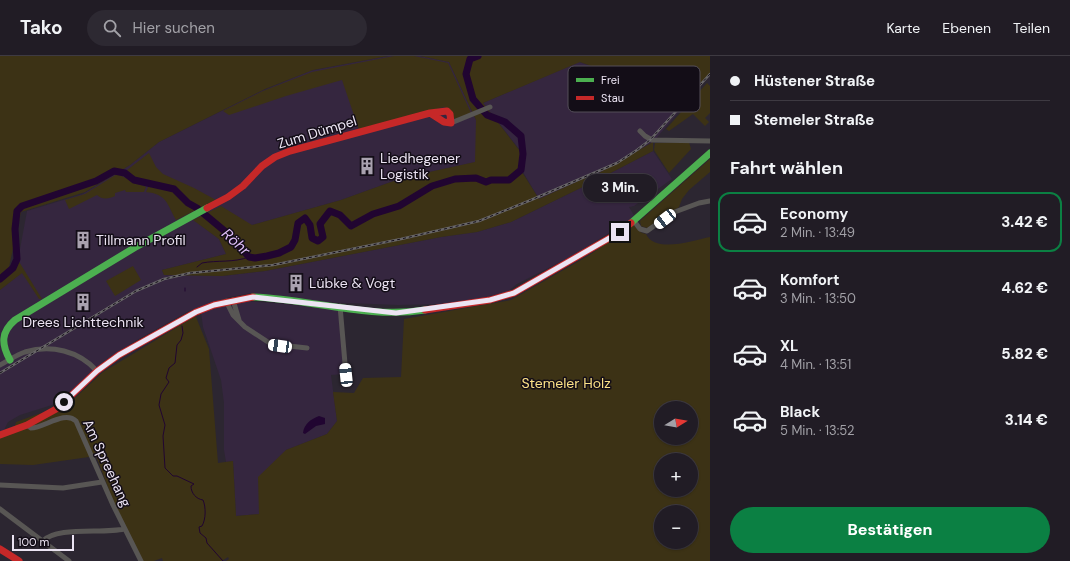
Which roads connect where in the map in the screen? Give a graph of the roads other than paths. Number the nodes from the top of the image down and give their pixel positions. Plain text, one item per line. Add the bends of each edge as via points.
1 (490, 107) dead end
2 (430, 113) junction
3 (452, 123) junction
4 (640, 131) dead end
5 (710, 141) edge
6 (710, 153) edge
7 (710, 201) edge
8 (634, 221) junction
9 (230, 300) junction
10 (340, 306) junction
11 (308, 348) dead end
12 (10, 360) junction
13 (0, 366) edge
14 (97, 371) junction
15 (346, 375) dead end
16 (27, 426) junction
17 (0, 435) edge
18 (102, 482) junction
19 (0, 485) edge
20 (0, 509) edge
21 (124, 529) junction
22 (43, 541) junction
23 (0, 549) edge
24 (18, 561) edge
25 (69, 561) edge
26 (141, 561) edge

1 - 3 street
2 - 3 main road via 444,122
2 - 3 main road, Zum Dümpel via 447,111
2 - 12 main road, Zum Dümpel via 275,157 236,192 134,248 11,323 2,339
4 - 5 street via 652,140
6 - 8 main road
7 - 8 street via 672,213 647,231 640,229
8 - 10 main road via 514,293 490,300 396,313
9 - 10 main road via 253,297
9 - 11 street via 233,315 245,327 271,344
9 - 14 main road via 196,312 119,355
10 - 15 street
12 - 13 street
12 - 14 street via 24,352 52,349 78,356
14 - 16 main road via 58,408
16 - 17 main road
16 - 18 street, Am Spreehang via 39,428 56,419 74,419
18 - 19 street via 63,488
18 - 21 street, Am Spreehang
20 - 22 street
21 - 22 street via 63,532 51,535
21 - 26 street, Am Spreehang
22 - 25 street
23 - 24 main road

